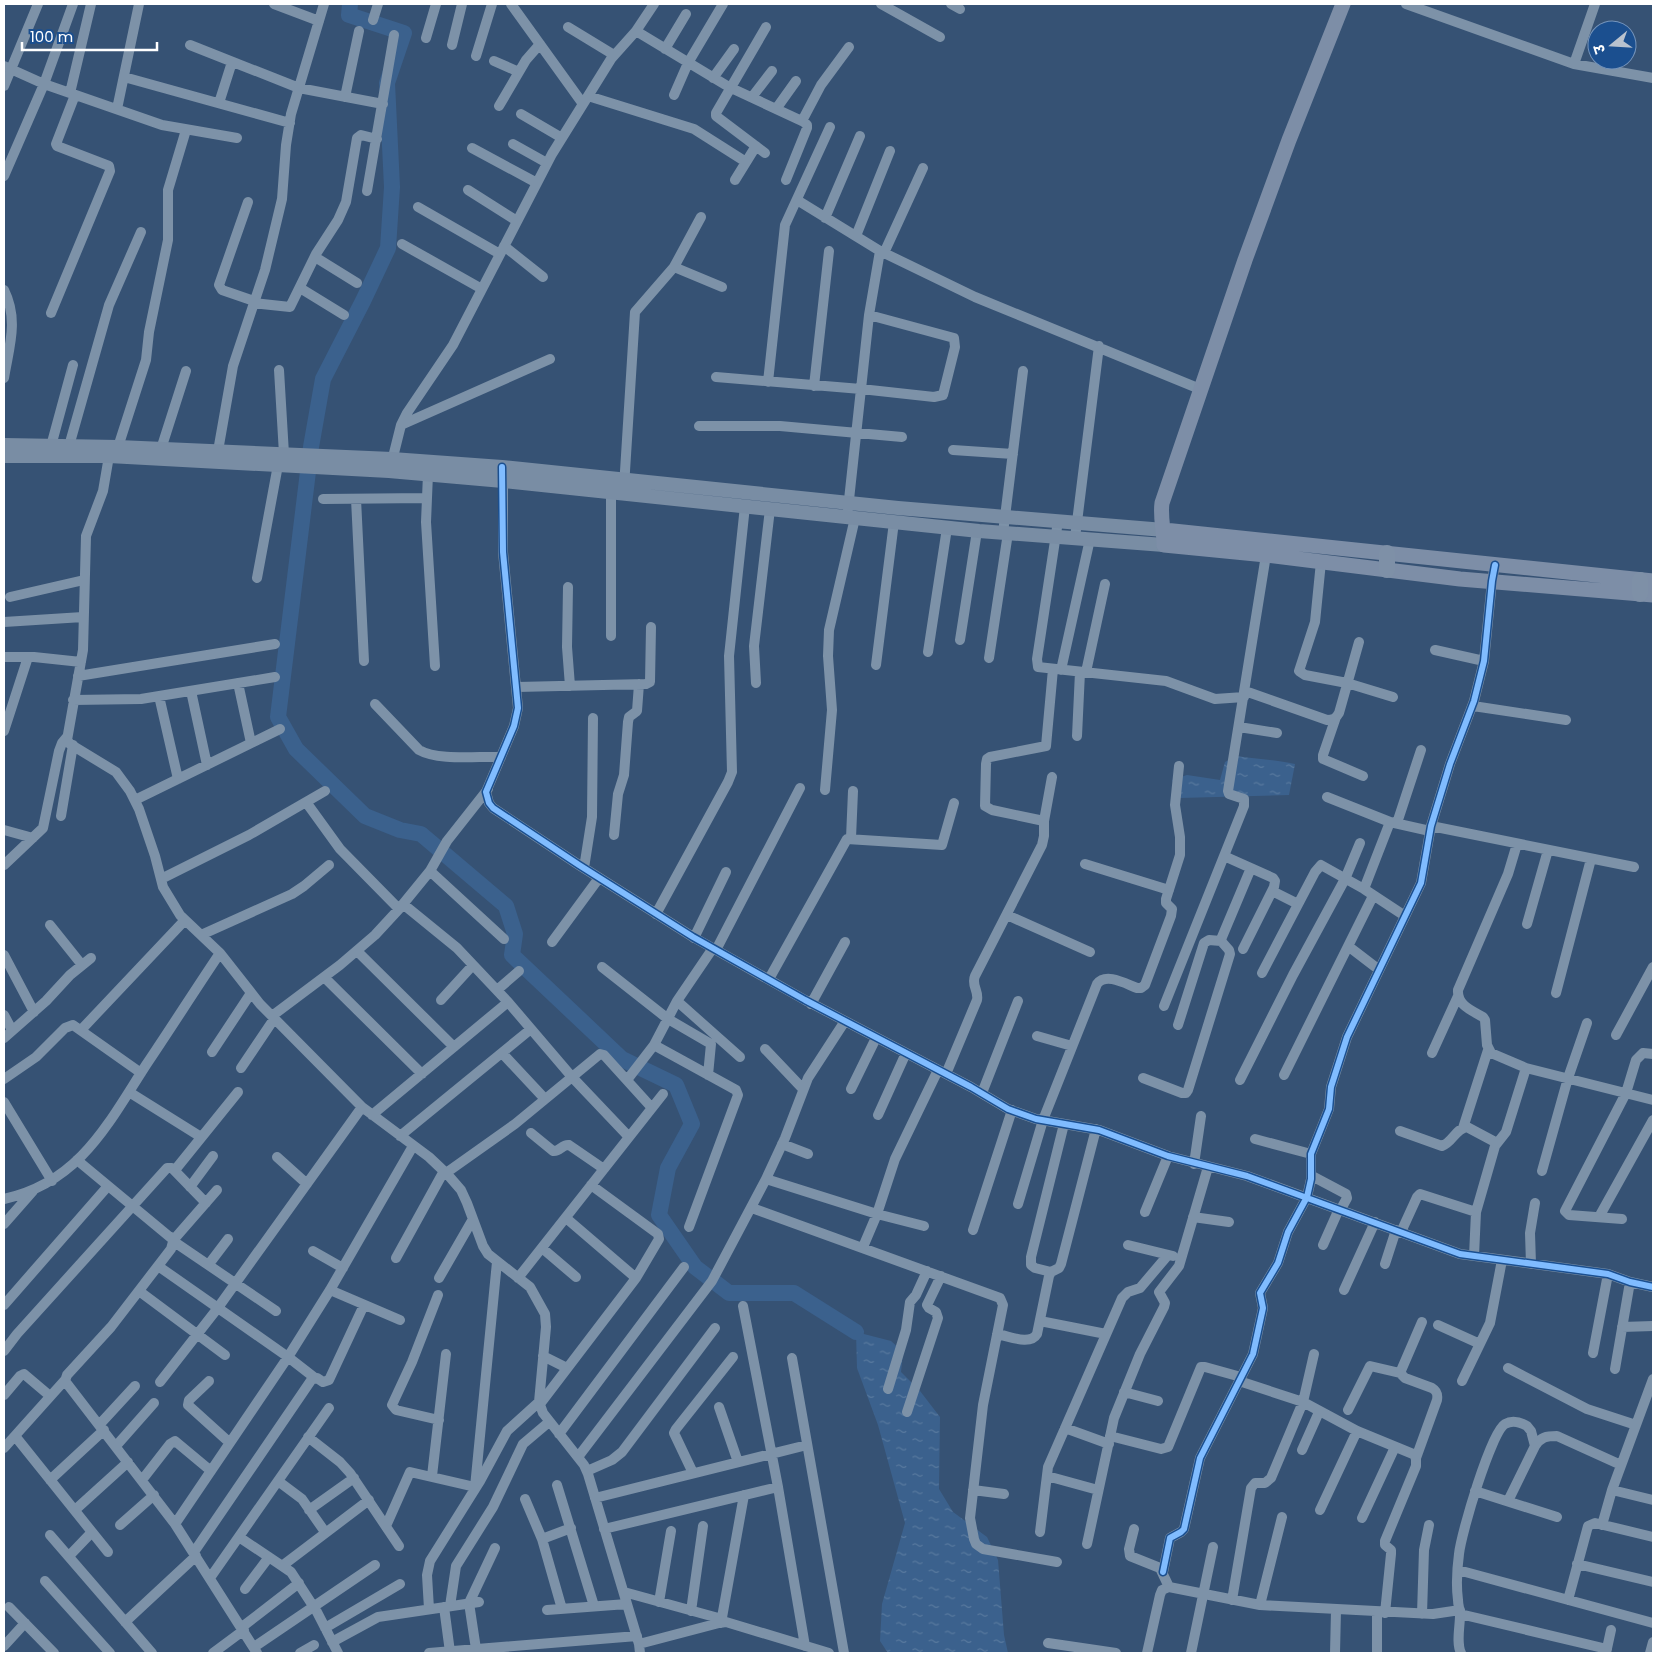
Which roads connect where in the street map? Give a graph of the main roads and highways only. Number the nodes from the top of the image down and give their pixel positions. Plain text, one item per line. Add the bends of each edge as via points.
1 (1343, 4) edge
2 (4, 445) edge
3 (113, 451) junction
4 (4, 456) edge
5 (288, 460) junction
6 (391, 465) junction
7 (503, 474) junction
8 (620, 489) junction
9 (850, 513) junction
10 (1164, 537) junction
11 (1387, 553) junction
12 (1387, 570) junction
13 (1647, 587) edge

1 - 10 main road via 1289,140 1200,389 1162,503
2 - 3 main road via 69,446
3 - 4 main road
3 - 5 main road
3 - 5 main road via 218,451
5 - 6 main road
6 - 7 main road
6 - 7 main road via 428,474
7 - 8 main road
8 - 9 main road
8 - 9 main road via 770,509
9 - 10 main road via 1004,517 1078,523
9 - 10 main road via 894,522 977,531 1090,539
10 - 11 main road
10 - 12 main road via 1266,555
11 - 12 highway
11 - 13 main road
12 - 13 main road via 1460,579

